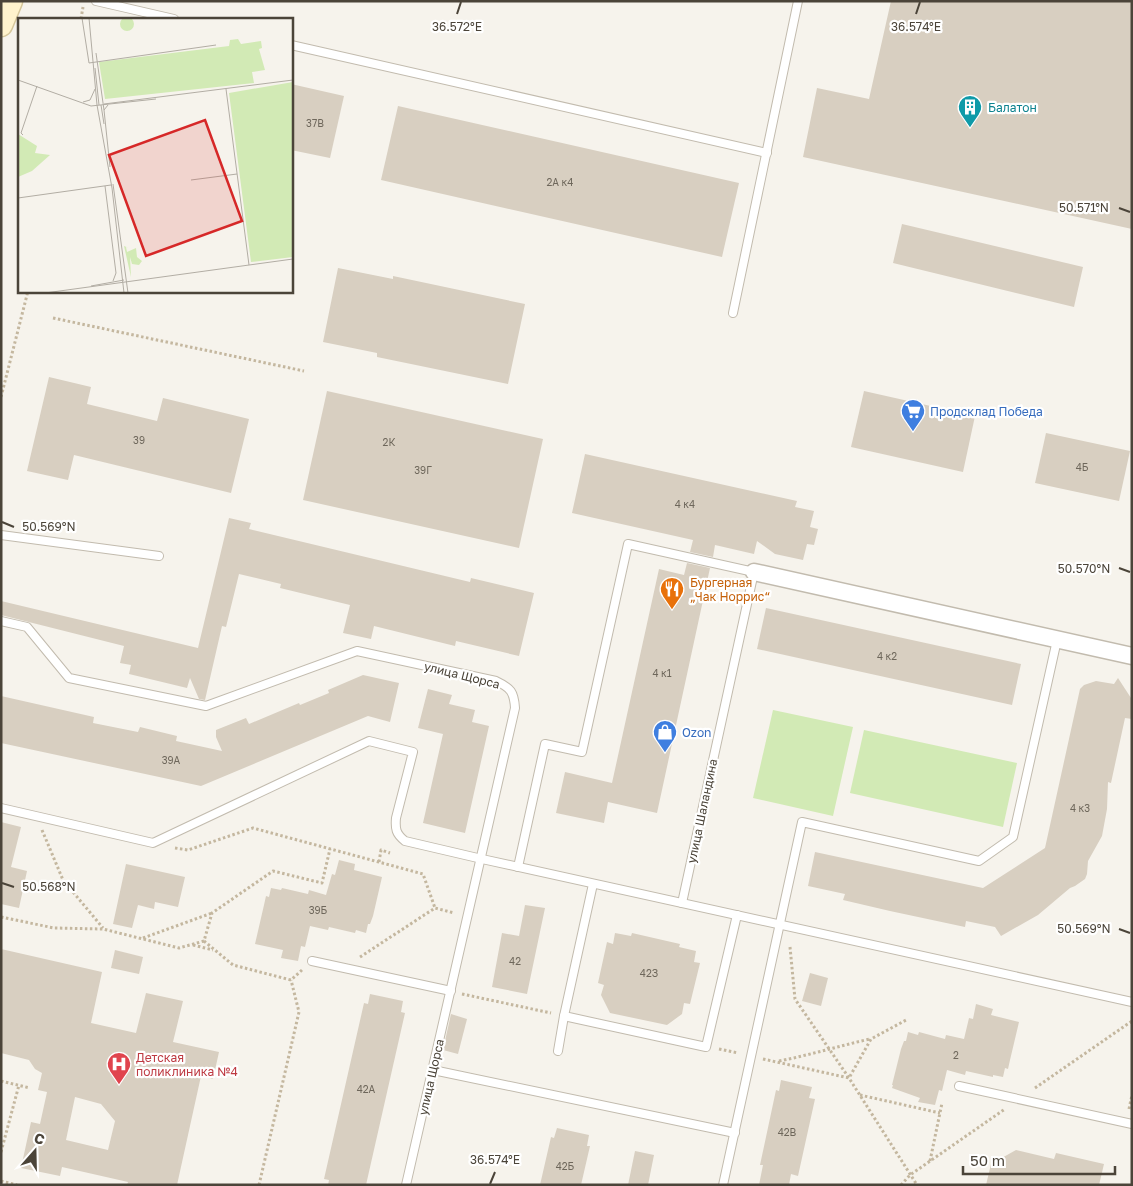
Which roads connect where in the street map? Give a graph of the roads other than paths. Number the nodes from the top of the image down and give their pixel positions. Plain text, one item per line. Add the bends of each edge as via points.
1 (11, 1) edge
2 (96, 1) edge
3 (798, 1) edge
4 (170, 18) edge
5 (1, 25) edge
6 (292, 45) edge
7 (767, 154) junction
8 (733, 313) dead end
9 (1, 535) edge
10 (159, 556) dead end
11 (754, 572) junction
12 (1, 620) edge
13 (1056, 640) junction
14 (1132, 656) edge
15 (1, 808) edge
16 (482, 859) junction
17 (518, 867) junction
18 (593, 884) junction
19 (682, 903) junction
20 (737, 915) junction
21 (780, 925) junction
22 (312, 961) road end
23 (451, 991) junction
24 (1132, 1002) edge
25 (564, 1016) junction
26 (558, 1051) dead end
27 (433, 1070) junction
28 (959, 1086) dead end
29 (1132, 1124) edge
30 (735, 1133) junction
31 (406, 1185) edge
32 (723, 1185) edge

1 - 5 main road
2 - 4 lane
3 - 7 lane
6 - 7 lane
7 - 8 lane
9 - 10 lane
11 - 13 street
11 - 17 lane via 628,544 582,752 545,744
11 - 19 lane, улица Шаландина
12 - 16 lane, улица Щорса via 27,627 69,678 206,706 357,651 496,681 508,687 514,697 515,708
13 - 14 street
13 - 21 lane via 1013,837 979,861 802,822
15 - 16 lane via 153,843 369,741 413,752 396,818 395,828 399,836 405,841
16 - 17 lane
16 - 23 lane, улица Щорса
17 - 18 lane
18 - 19 lane
18 - 25 lane
19 - 20 lane
20 - 21 lane
20 - 25 lane via 706,1047
21 - 24 lane
21 - 30 lane
22 - 23 lane
23 - 27 lane, улица Щорса
25 - 26 lane
27 - 30 lane
27 - 31 lane, улица Щорса
28 - 29 lane
30 - 32 lane

